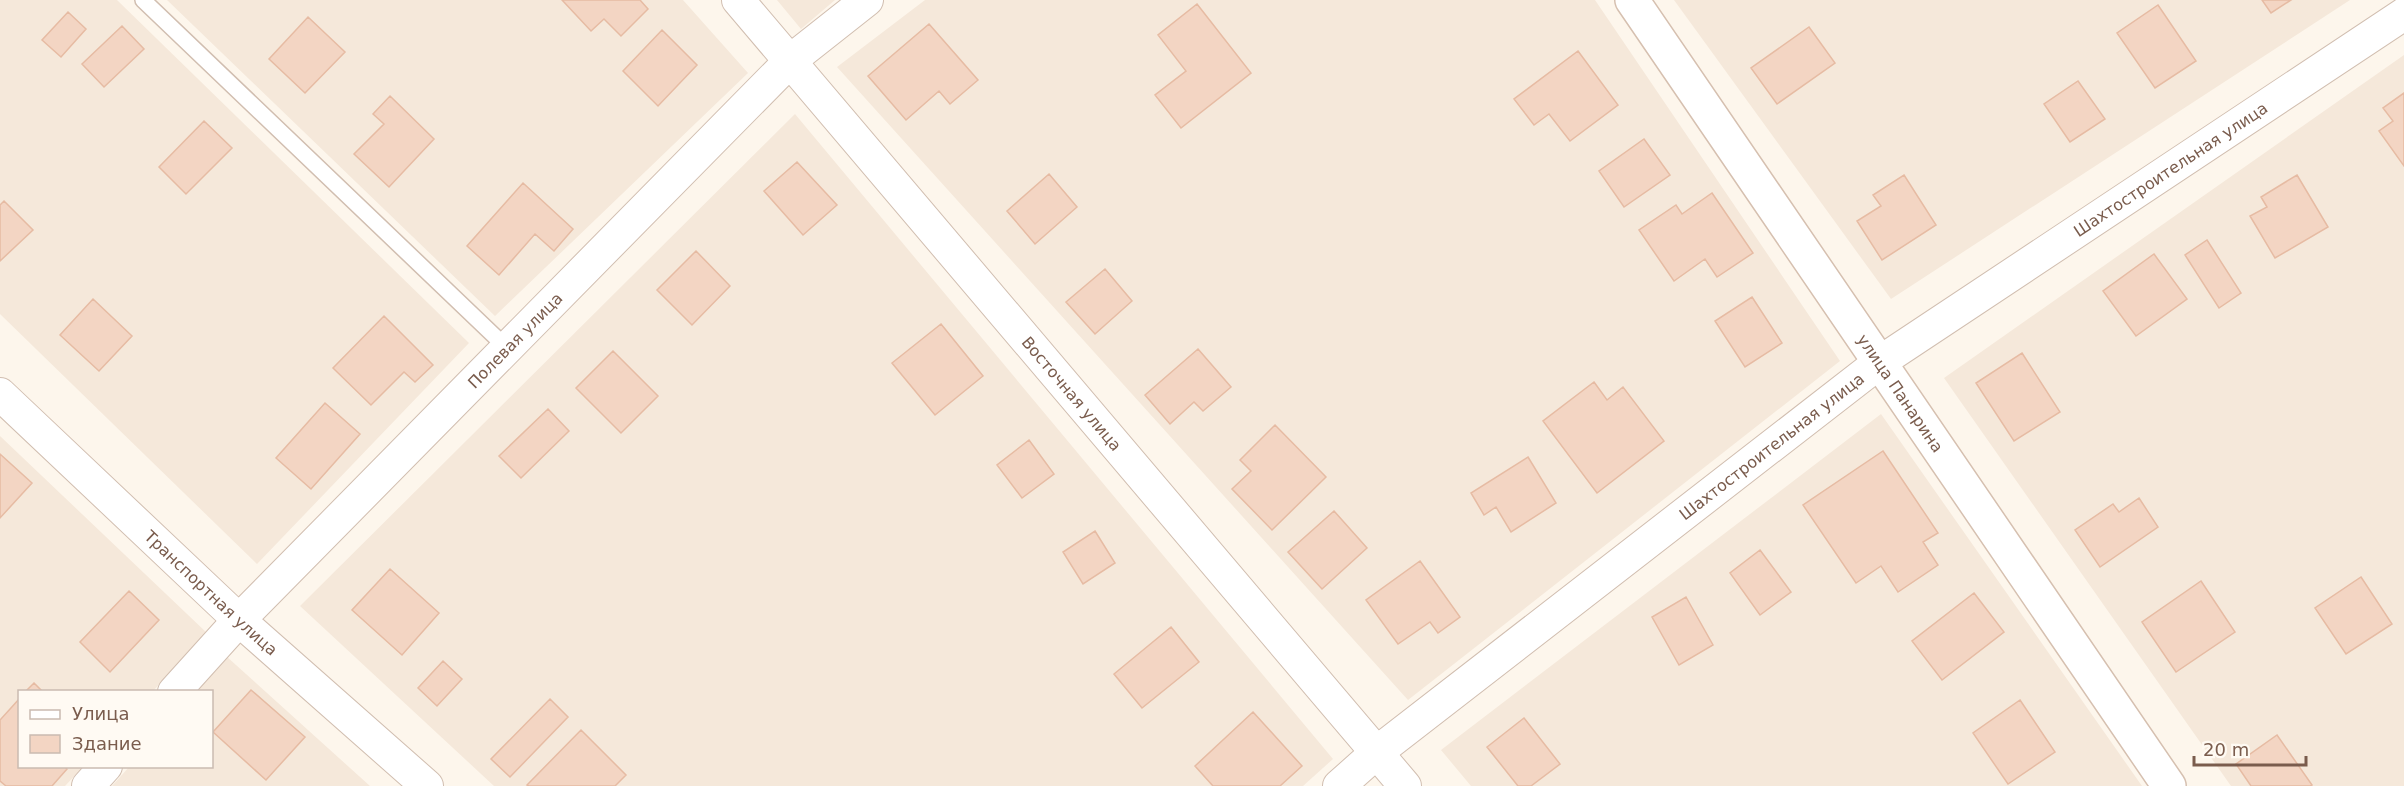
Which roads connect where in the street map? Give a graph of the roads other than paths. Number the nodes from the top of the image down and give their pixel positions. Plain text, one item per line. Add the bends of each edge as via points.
1 (143, 0) edge
2 (738, 0) edge
3 (867, 0) edge
4 (1632, 0) edge
5 (2404, 14) edge
6 (791, 60) junction
7 (507, 348) junction
8 (1880, 362) junction
9 (0, 394) edge
10 (239, 620) junction
11 (176, 690) edge
12 (1376, 753) junction
13 (104, 768) edge
14 (88, 786) edge
15 (427, 786) edge
16 (1339, 786) edge
17 (1405, 786) edge
18 (2169, 786) edge

1 - 7 lane
2 - 6 street, Восточная улица
3 - 6 street, Полевая улица
4 - 8 street, улица Панарина
5 - 8 street, Шахтостроительная улица
6 - 7 street, Полевая улица
6 - 12 street, Восточная улица
7 - 10 street, Полевая улица
8 - 12 street, Шахтостроительная улица
8 - 18 street, улица Панарина
9 - 10 street, Транспортная улица
10 - 11 street, Полевая улица
10 - 15 street, Транспортная улица
12 - 16 street, Шахтостроительная улица
12 - 17 street, Восточная улица
13 - 14 street

